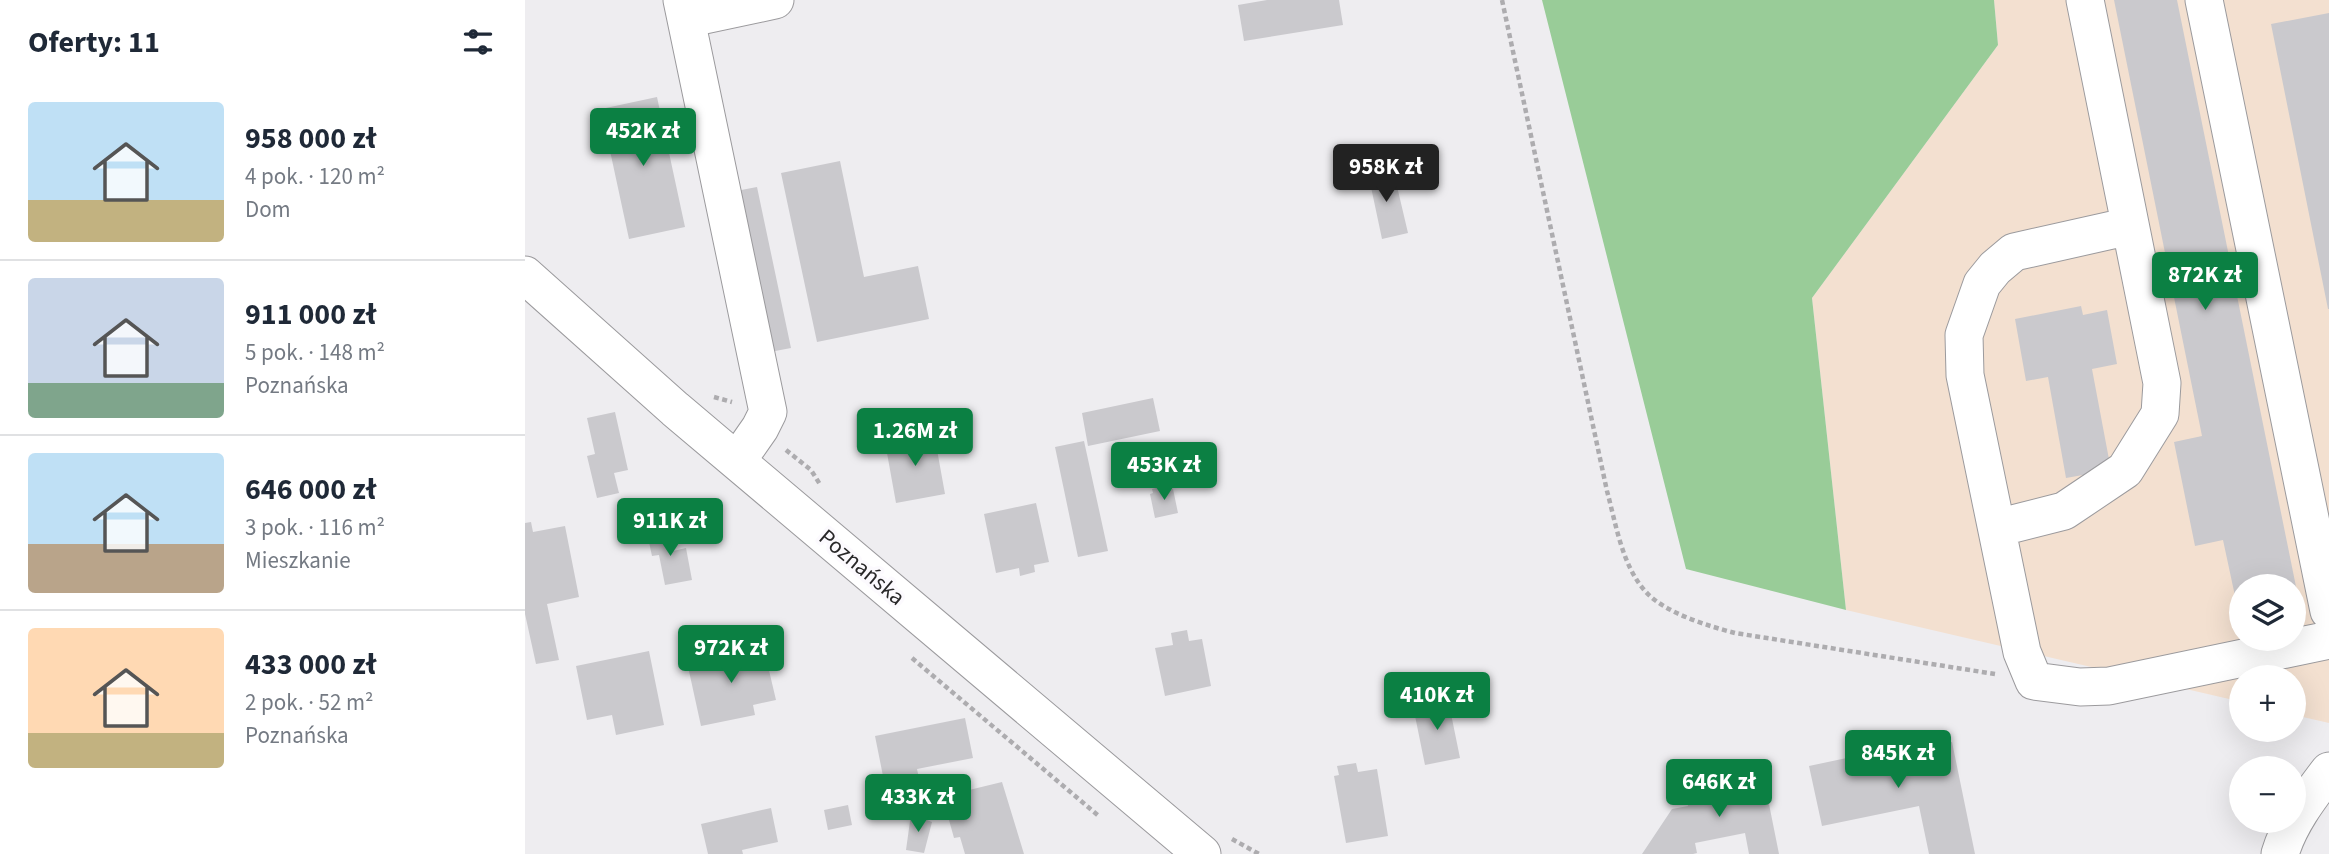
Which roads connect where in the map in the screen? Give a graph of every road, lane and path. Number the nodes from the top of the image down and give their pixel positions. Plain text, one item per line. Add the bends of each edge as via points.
1 (775, 0) edge
2 (1502, 0) edge
3 (2085, 0) edge
4 (2204, 0) edge
5 (684, 10) edge
6 (2130, 226) junction
7 (525, 275) edge
8 (737, 461) junction
9 (1997, 528) junction
10 (2329, 611) edge
11 (2329, 640) edge
12 (2034, 681) junction
13 (2329, 771) edge
14 (1202, 854) edge
15 (2280, 854) edge

1 - 5 street
2 - 12 path via 1607,491 1625,554 1646,593 1700,624 1735,633
3 - 6 street
4 - 10 street
5 - 8 street via 768,412
6 - 9 street via 2162,383 2160,414 2125,470 2064,511
6 - 9 street via 2014,252 1982,284 1964,335 1965,375
7 - 8 street, Poznańska
8 - 14 street, Poznańska
9 - 12 street via 2022,652
11 - 12 street via 2109,686
13 - 15 street via 2309,796

